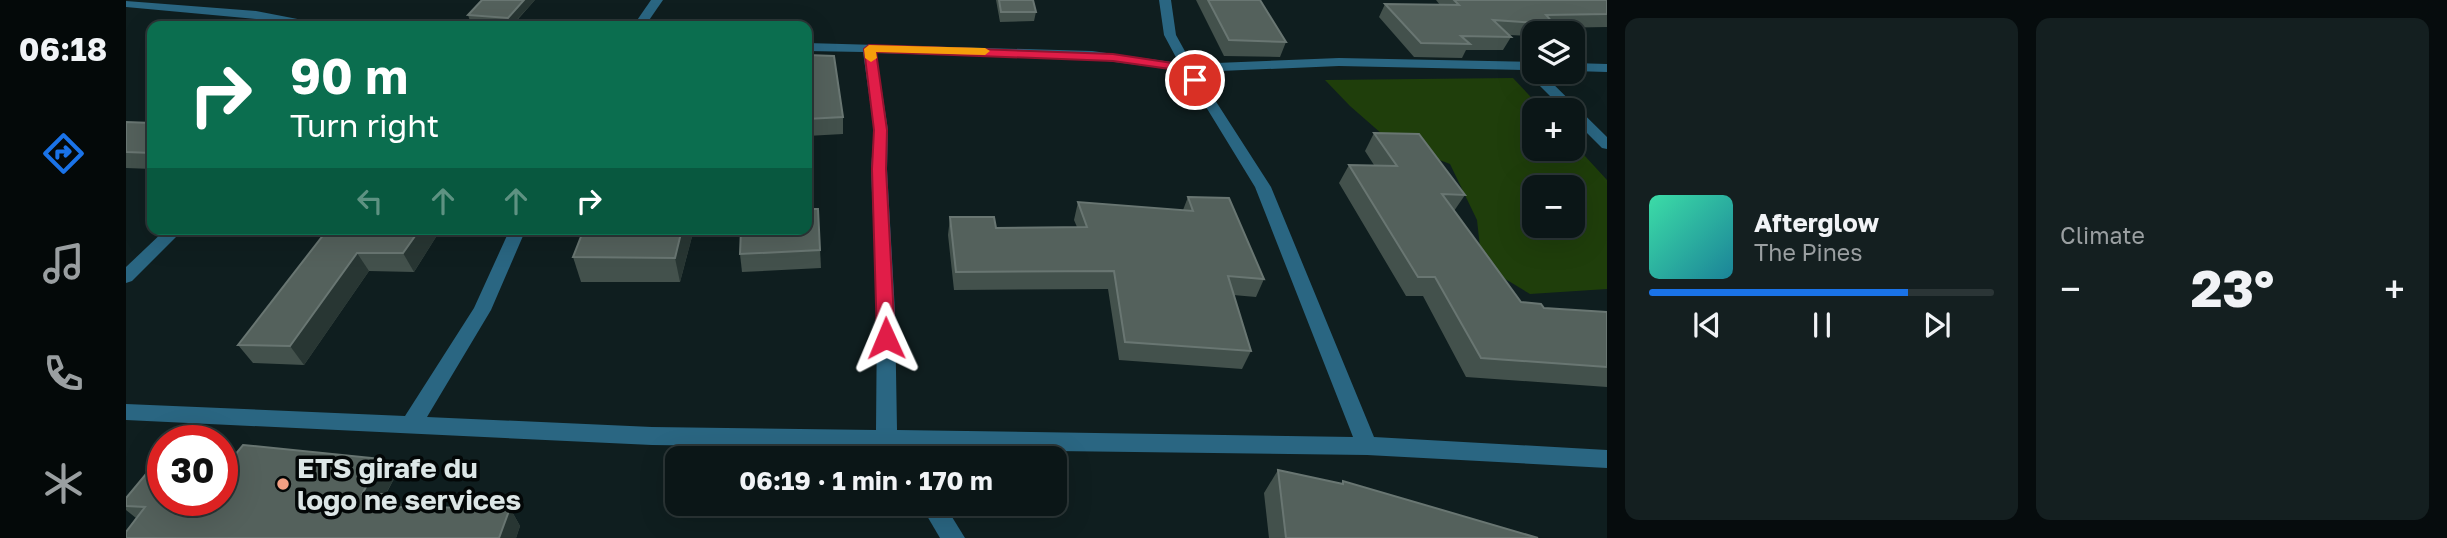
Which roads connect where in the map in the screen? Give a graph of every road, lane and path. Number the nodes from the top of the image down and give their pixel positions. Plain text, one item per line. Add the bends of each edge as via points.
1 (657, 0) edge
2 (1165, 0) edge
3 (126, 4) edge
4 (287, 21) edge
5 (642, 21) edge
6 (812, 47) edge
7 (869, 49) junction
8 (1522, 66) edge
9 (1585, 67) edge
10 (1188, 68) junction
11 (1607, 68) edge
12 (1548, 84) edge
13 (1561, 98) edge
14 (1585, 123) edge
15 (1607, 145) edge
16 (170, 235) edge
17 (515, 235) edge
18 (126, 277) edge
19 (126, 412) edge
20 (410, 426) junction
21 (887, 439) junction
22 (892, 446) edge
23 (1367, 446) junction
24 (1607, 458) edge
25 (939, 516) edge
26 (953, 538) edge

1 - 5 street
2 - 10 street via 1170,35
3 - 4 street
6 - 7 street
7 - 10 street via 1092,55
7 - 21 street via 881,130
8 - 10 street via 1339,62
9 - 11 street
10 - 23 street via 1263,187
12 - 13 street
14 - 15 street
16 - 18 street
17 - 20 street via 482,310
19 - 20 street
20 - 21 street
21 - 22 street
21 - 23 street
23 - 24 street
25 - 26 street

